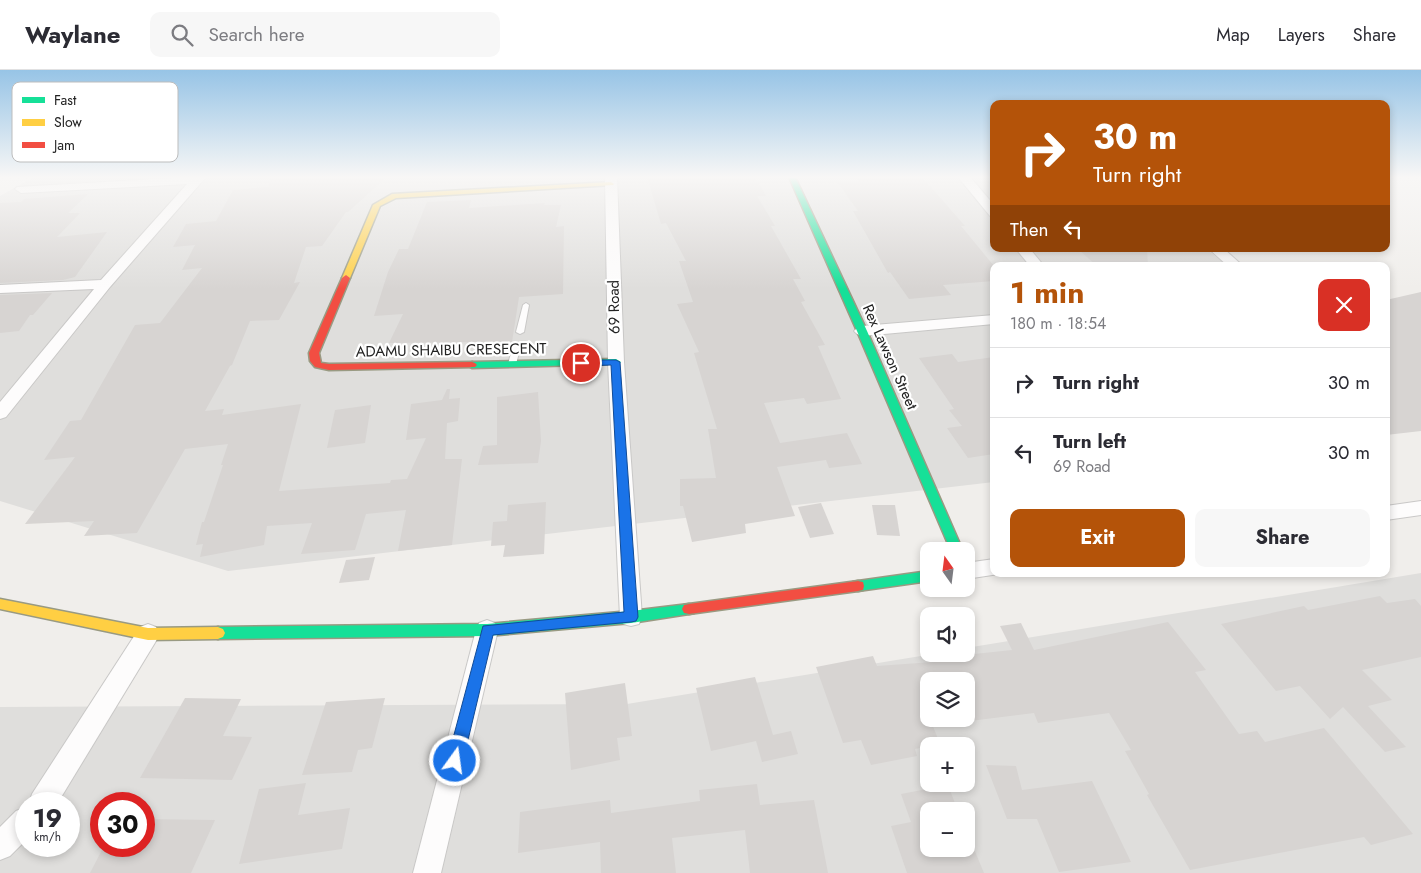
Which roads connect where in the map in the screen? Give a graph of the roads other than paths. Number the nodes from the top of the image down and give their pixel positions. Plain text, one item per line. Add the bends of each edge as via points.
1 (166, 214) edge
2 (373, 214) edge
3 (612, 214) edge
4 (809, 214) edge
5 (1025, 252) edge
6 (1220, 252) edge
7 (1034, 262) edge
8 (1231, 262) edge
9 (105, 284) junction
10 (0, 289) edge
11 (526, 305) dead end
12 (990, 319) edge
13 (862, 331) junction
14 (520, 332) dead end
15 (517, 345) dead end
16 (616, 362) junction
17 (512, 364) junction
18 (0, 413) edge
19 (1421, 508) edge
20 (1390, 512) edge
21 (953, 542) edge
22 (990, 568) edge
23 (975, 570) edge
24 (920, 577) edge
25 (0, 604) edge
26 (631, 617) junction
27 (487, 630) junction
28 (148, 634) junction
29 (49, 792) edge
30 (15, 832) edge
31 (0, 846) edge
32 (427, 873) edge

1 - 9 street
2 - 17 street, ADAMU SHAIBU CRESECENT via 314,353 318,365
3 - 16 street, 69 Road
4 - 13 street, Rex Lawson Street
5 - 7 street
6 - 8 street
9 - 10 street
9 - 18 street
11 - 14 lane
12 - 13 street
13 - 21 street, Rex Lawson Street
15 - 17 lane
16 - 17 street, ADAMU SHAIBU CRESECENT
16 - 26 street, 69 Road
19 - 20 street
22 - 23 street
24 - 26 street
25 - 28 street
26 - 27 street
27 - 28 street
27 - 32 street
28 - 29 street
30 - 31 street

